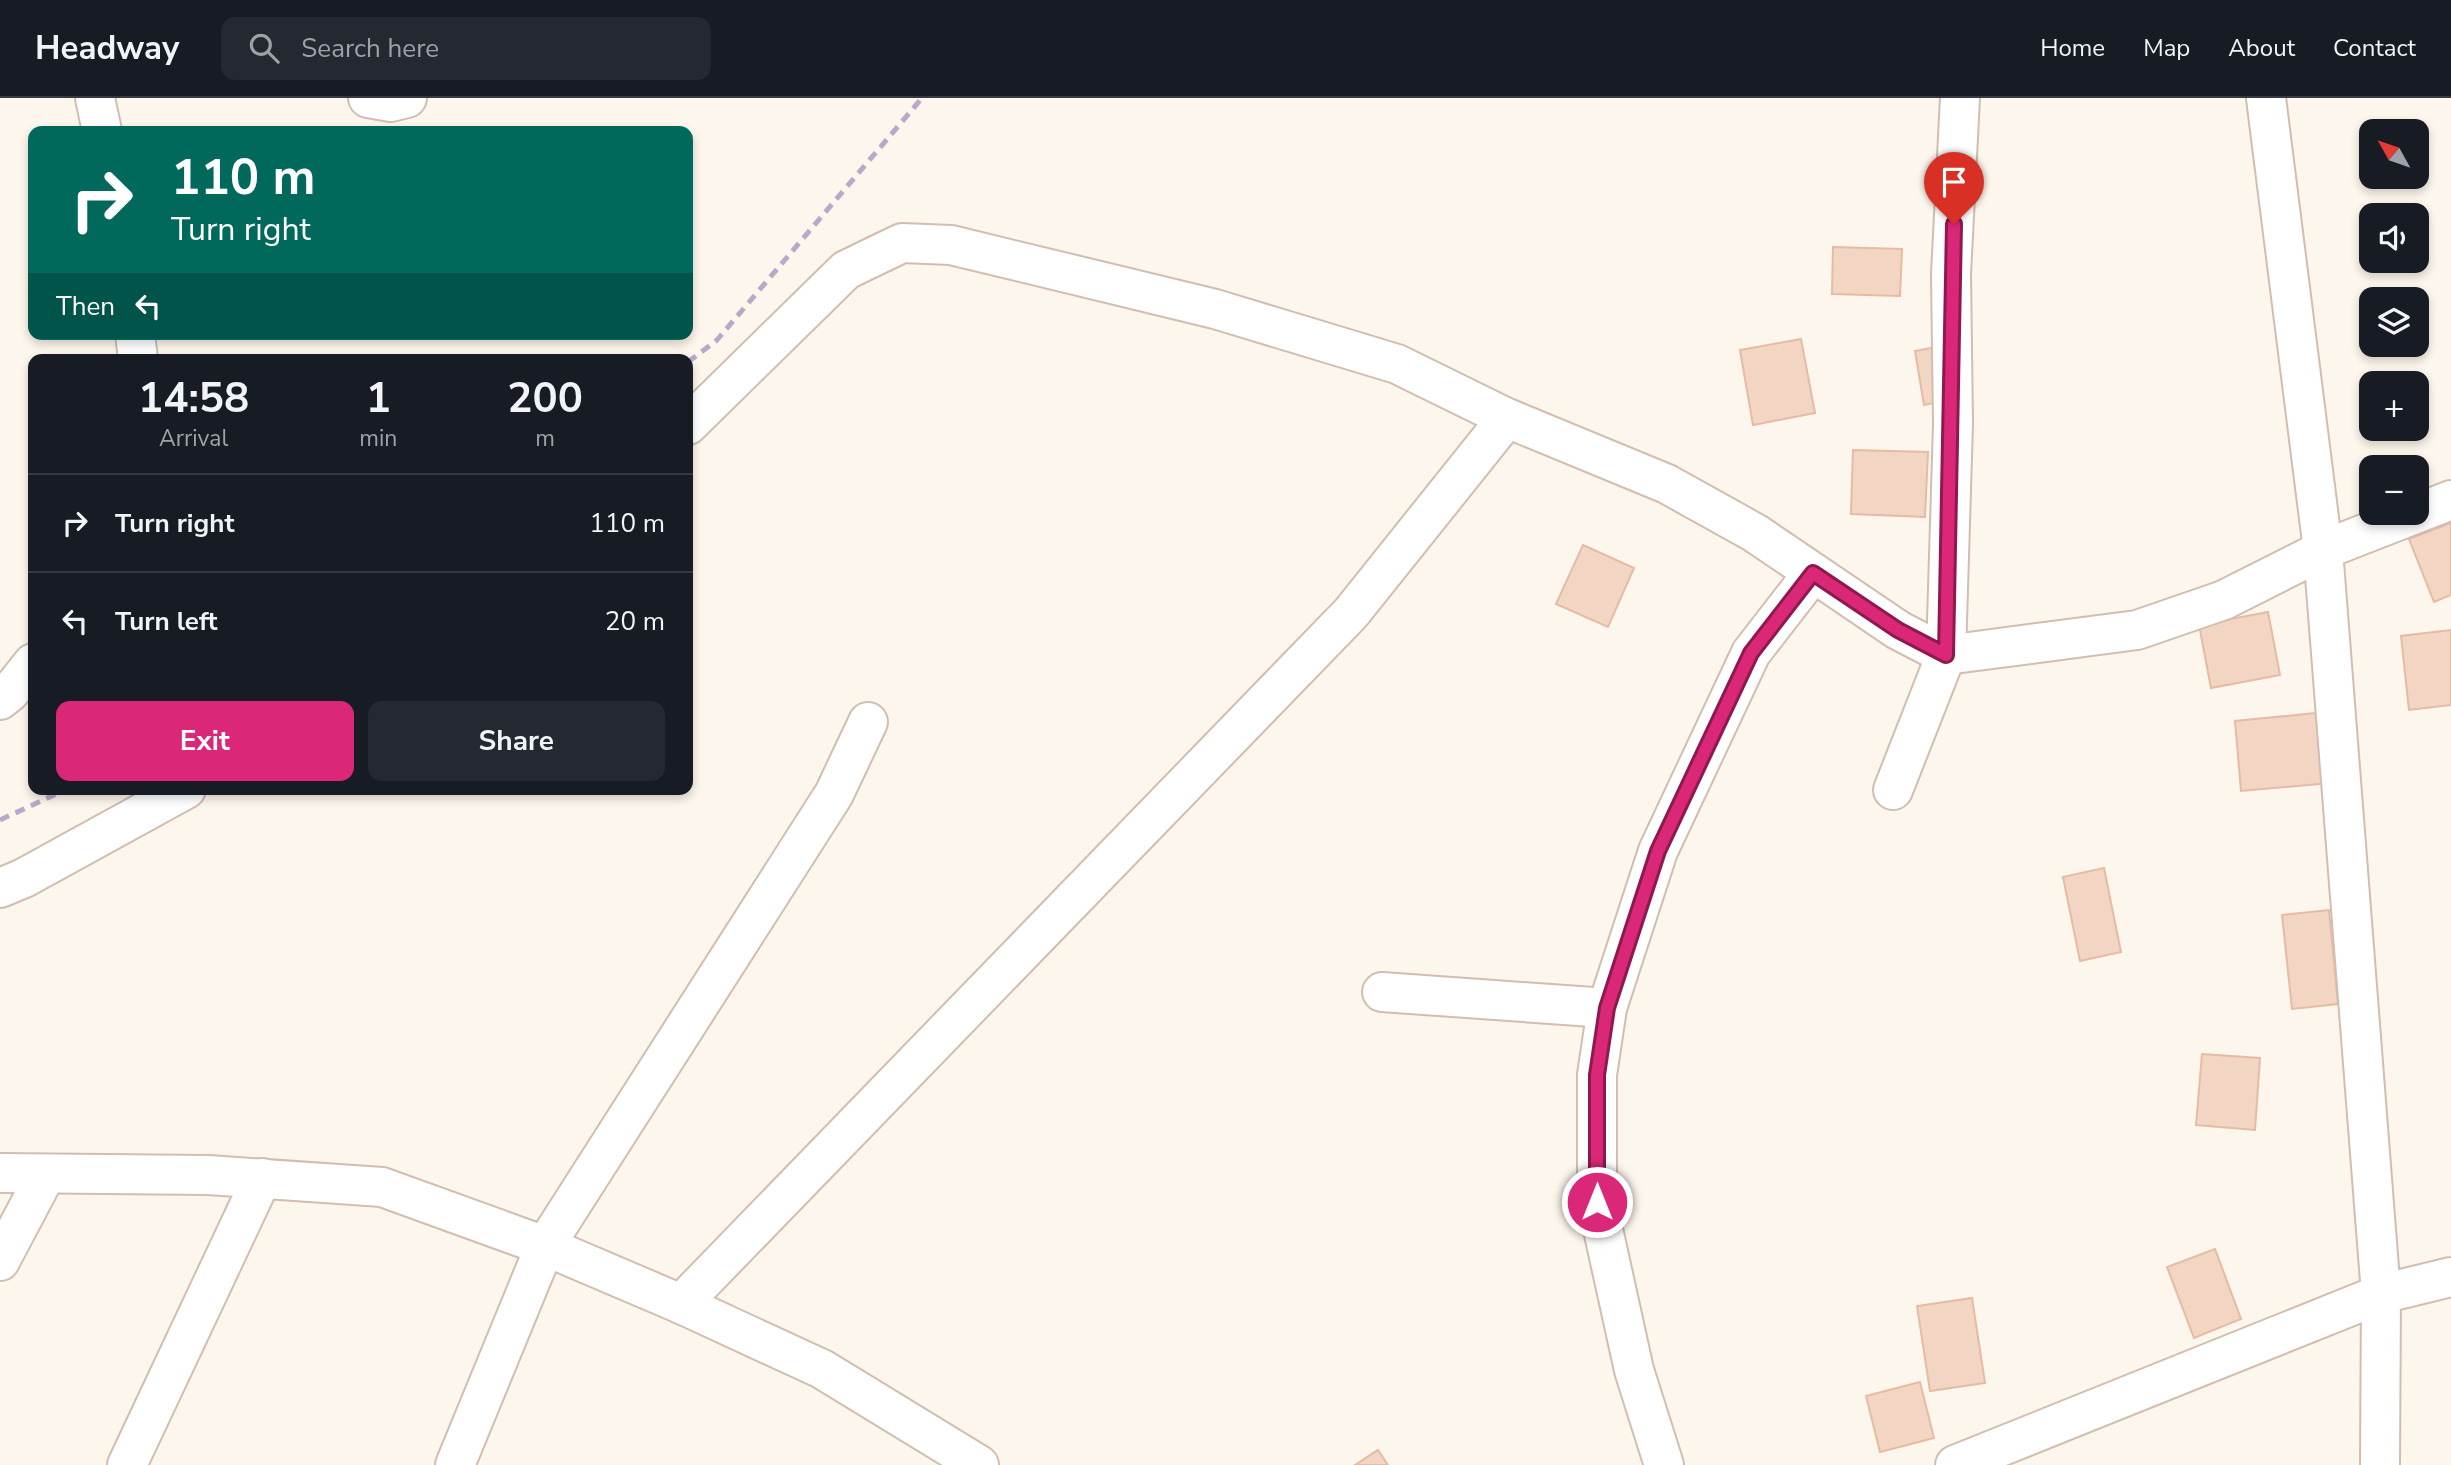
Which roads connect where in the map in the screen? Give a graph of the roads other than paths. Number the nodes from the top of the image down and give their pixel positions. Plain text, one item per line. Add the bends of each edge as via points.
1 (95, 98) edge
2 (368, 98) edge
3 (407, 98) edge
4 (1960, 98) edge
5 (2266, 98) edge
6 (101, 126) edge
7 (1507, 418) junction
8 (693, 420) edge
9 (2451, 499) edge
10 (2323, 550) junction
11 (1813, 573) junction
12 (1946, 655) junction
13 (28, 669) edge
14 (0, 700) edge
15 (869, 722) dead end
16 (1893, 790) dead end
17 (175, 795) edge
18 (0, 888) edge
19 (1382, 992) dead end
20 (1607, 1008) junction
21 (0, 1173) edge
22 (46, 1174) junction
23 (262, 1178) junction
24 (545, 1246) junction
25 (0, 1261) edge
26 (2451, 1277) edge
27 (2381, 1294) junction
28 (681, 1304) junction
29 (127, 1465) edge
30 (455, 1465) edge
31 (979, 1465) edge
32 (1664, 1465) edge
33 (1955, 1465) edge
34 (2380, 1465) edge

1 - 6 street
2 - 3 street via 391,102
4 - 12 street via 1951,274 1953,424
5 - 10 street
7 - 8 street via 1397,364 1215,309 951,246 902,243 846,270
7 - 11 street via 1667,484 1755,533
7 - 28 street via 1351,613
9 - 10 street
10 - 12 street via 2224,600 2137,630
10 - 27 street
11 - 12 street via 1898,630
11 - 20 street via 1751,653 1658,851
12 - 16 street
13 - 14 street
15 - 24 street via 834,794
17 - 18 street
19 - 20 street
20 - 32 street via 1597,1075 1597,1202 1634,1370
21 - 22 street
22 - 23 street
22 - 25 street
23 - 24 street via 382,1187
23 - 29 street
24 - 28 street
24 - 30 street
26 - 27 street
27 - 33 street
27 - 34 street
28 - 31 street via 822,1370

